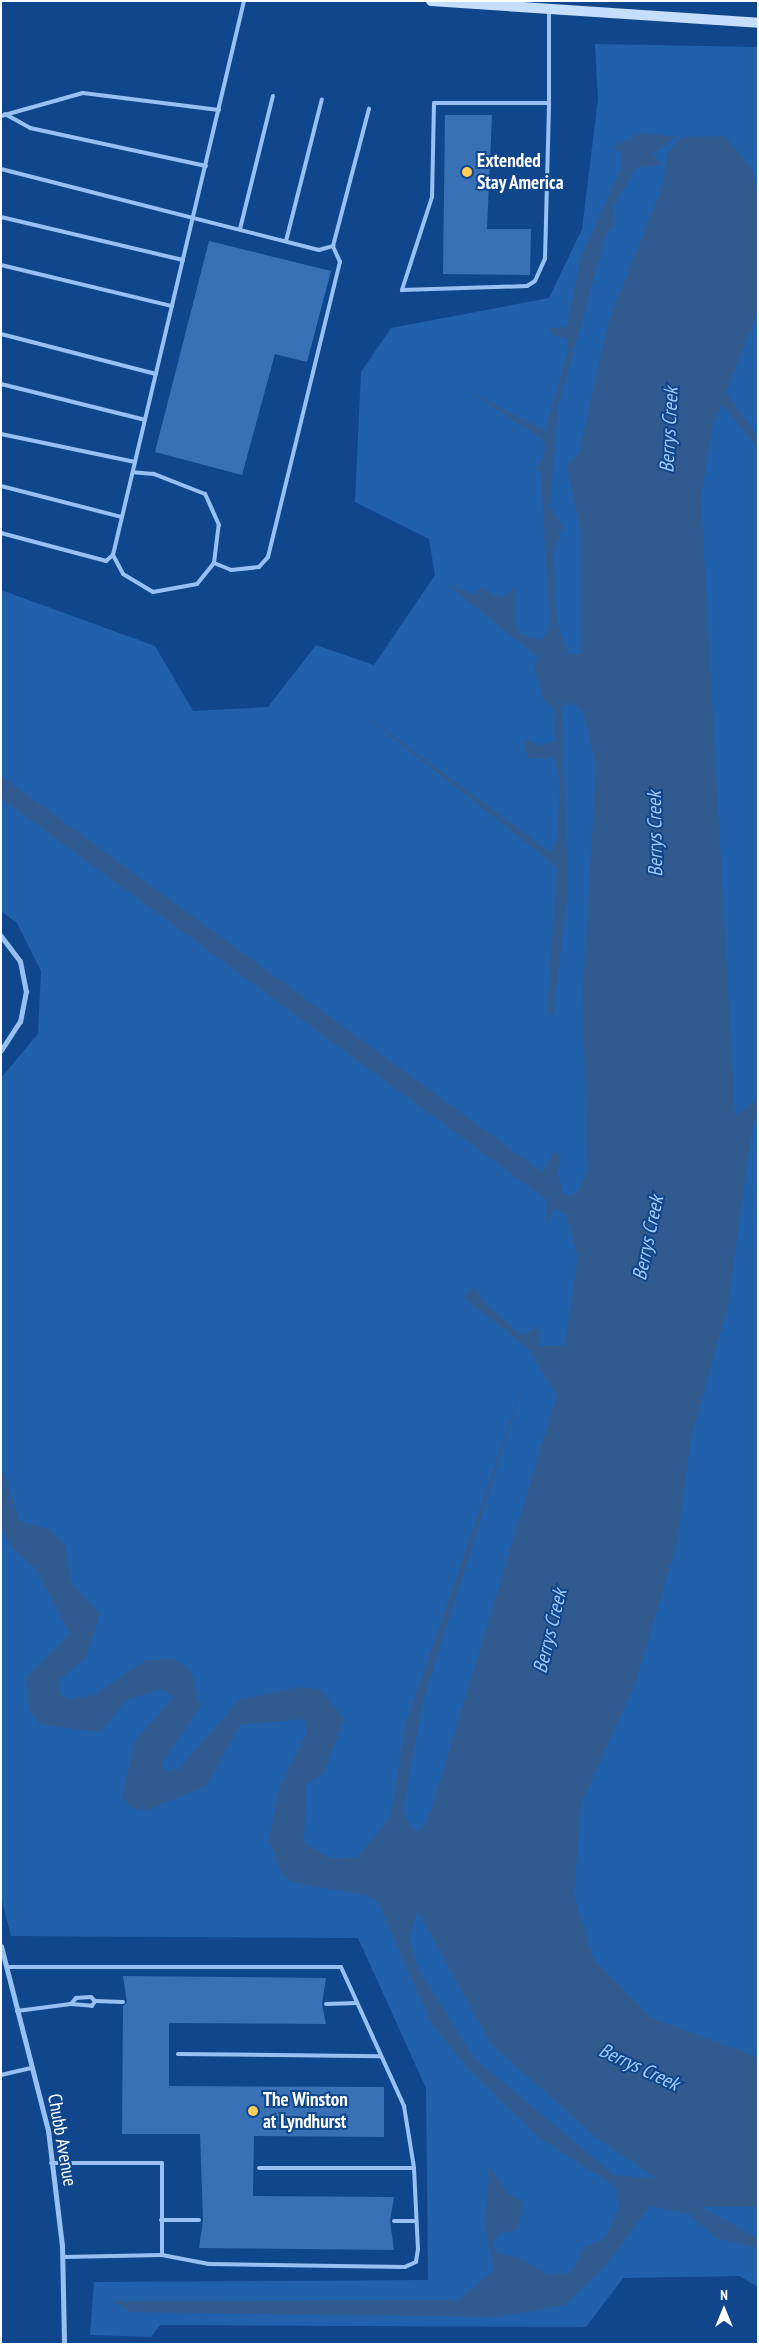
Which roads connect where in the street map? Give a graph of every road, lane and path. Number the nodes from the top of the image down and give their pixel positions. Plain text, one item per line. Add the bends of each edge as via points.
1 (244, 1) edge
2 (431, 1) edge
3 (549, 9) junction
4 (758, 23) edge
5 (273, 96) dead end
6 (322, 99) dead end
7 (549, 102) junction
8 (369, 109) dead end
9 (219, 110) junction
10 (3, 114) edge
11 (206, 166) junction
12 (1, 169) edge
13 (194, 216) junction
14 (1, 217) edge
15 (240, 229) junction
16 (286, 241) junction
17 (333, 246) junction
18 (184, 260) junction
19 (1, 265) edge
20 (172, 306) junction
21 (1, 334) edge
22 (156, 374) junction
23 (1, 384) edge
24 (145, 420) junction
25 (1, 434) edge
26 (135, 462) junction
27 (133, 472) junction
28 (1, 486) edge
29 (122, 517) junction
30 (1, 534) edge
31 (113, 555) junction
32 (214, 563) junction
33 (1, 936) edge
34 (1, 1050) edge
35 (1, 1946) edge
36 (6, 1967) junction
37 (95, 2001) junction
38 (123, 2002) dead end
39 (358, 2003) junction
40 (72, 2004) junction
41 (326, 2004) dead end
42 (17, 2011) junction
43 (178, 2054) dead end
44 (381, 2056) junction
45 (32, 2068) junction
46 (1, 2075) edge
47 (51, 2162) junction
48 (259, 2168) dead end
49 (414, 2168) junction
50 (162, 2220) junction
51 (199, 2220) dead end
52 (394, 2221) dead end
53 (415, 2221) junction
54 (162, 2255) junction
55 (62, 2257) junction
56 (64, 2344) edge

1 - 9 lane
2 - 3 street
3 - 4 street
3 - 7 lane
5 - 15 lane
6 - 16 lane
7 - 7 lane via 545,259 535,281 526,286 402,290 432,197 434,102
8 - 17 lane
9 - 10 lane via 83,93
9 - 11 lane
10 - 11 lane via 30,128
11 - 13 lane
12 - 13 lane
13 - 15 lane
13 - 18 lane
14 - 18 lane
15 - 16 lane
16 - 17 lane via 319,250
17 - 32 lane via 340,262 268,557 259,567 230,570
18 - 20 lane
19 - 20 lane
20 - 22 lane
21 - 22 lane
22 - 24 lane
23 - 24 lane
24 - 26 lane
25 - 26 lane
26 - 27 lane
27 - 29 lane
27 - 32 lane via 154,474 205,494 219,525
28 - 29 lane
29 - 31 lane
30 - 31 lane via 106,561
31 - 32 lane via 123,574 153,592 197,584
33 - 34 street via 20,961 26,991 20,1021
35 - 36 street, Chubb Avenue
36 - 39 lane via 341,1967
36 - 42 street, Chubb Avenue
37 - 38 lane
37 - 40 lane via 92,2006
37 - 40 lane via 91,1997 76,1998
39 - 41 lane
39 - 44 lane
40 - 42 lane
42 - 45 street, Chubb Avenue
43 - 44 lane
44 - 49 lane via 404,2106
45 - 46 lane
45 - 47 street, Chubb Avenue
47 - 50 lane via 162,2163
47 - 55 street, Chubb Avenue
48 - 49 lane
49 - 53 lane
50 - 51 lane
50 - 54 lane
52 - 53 lane
53 - 54 lane via 416,2262 405,2267 209,2264
54 - 55 lane
55 - 56 street, Chubb Avenue

